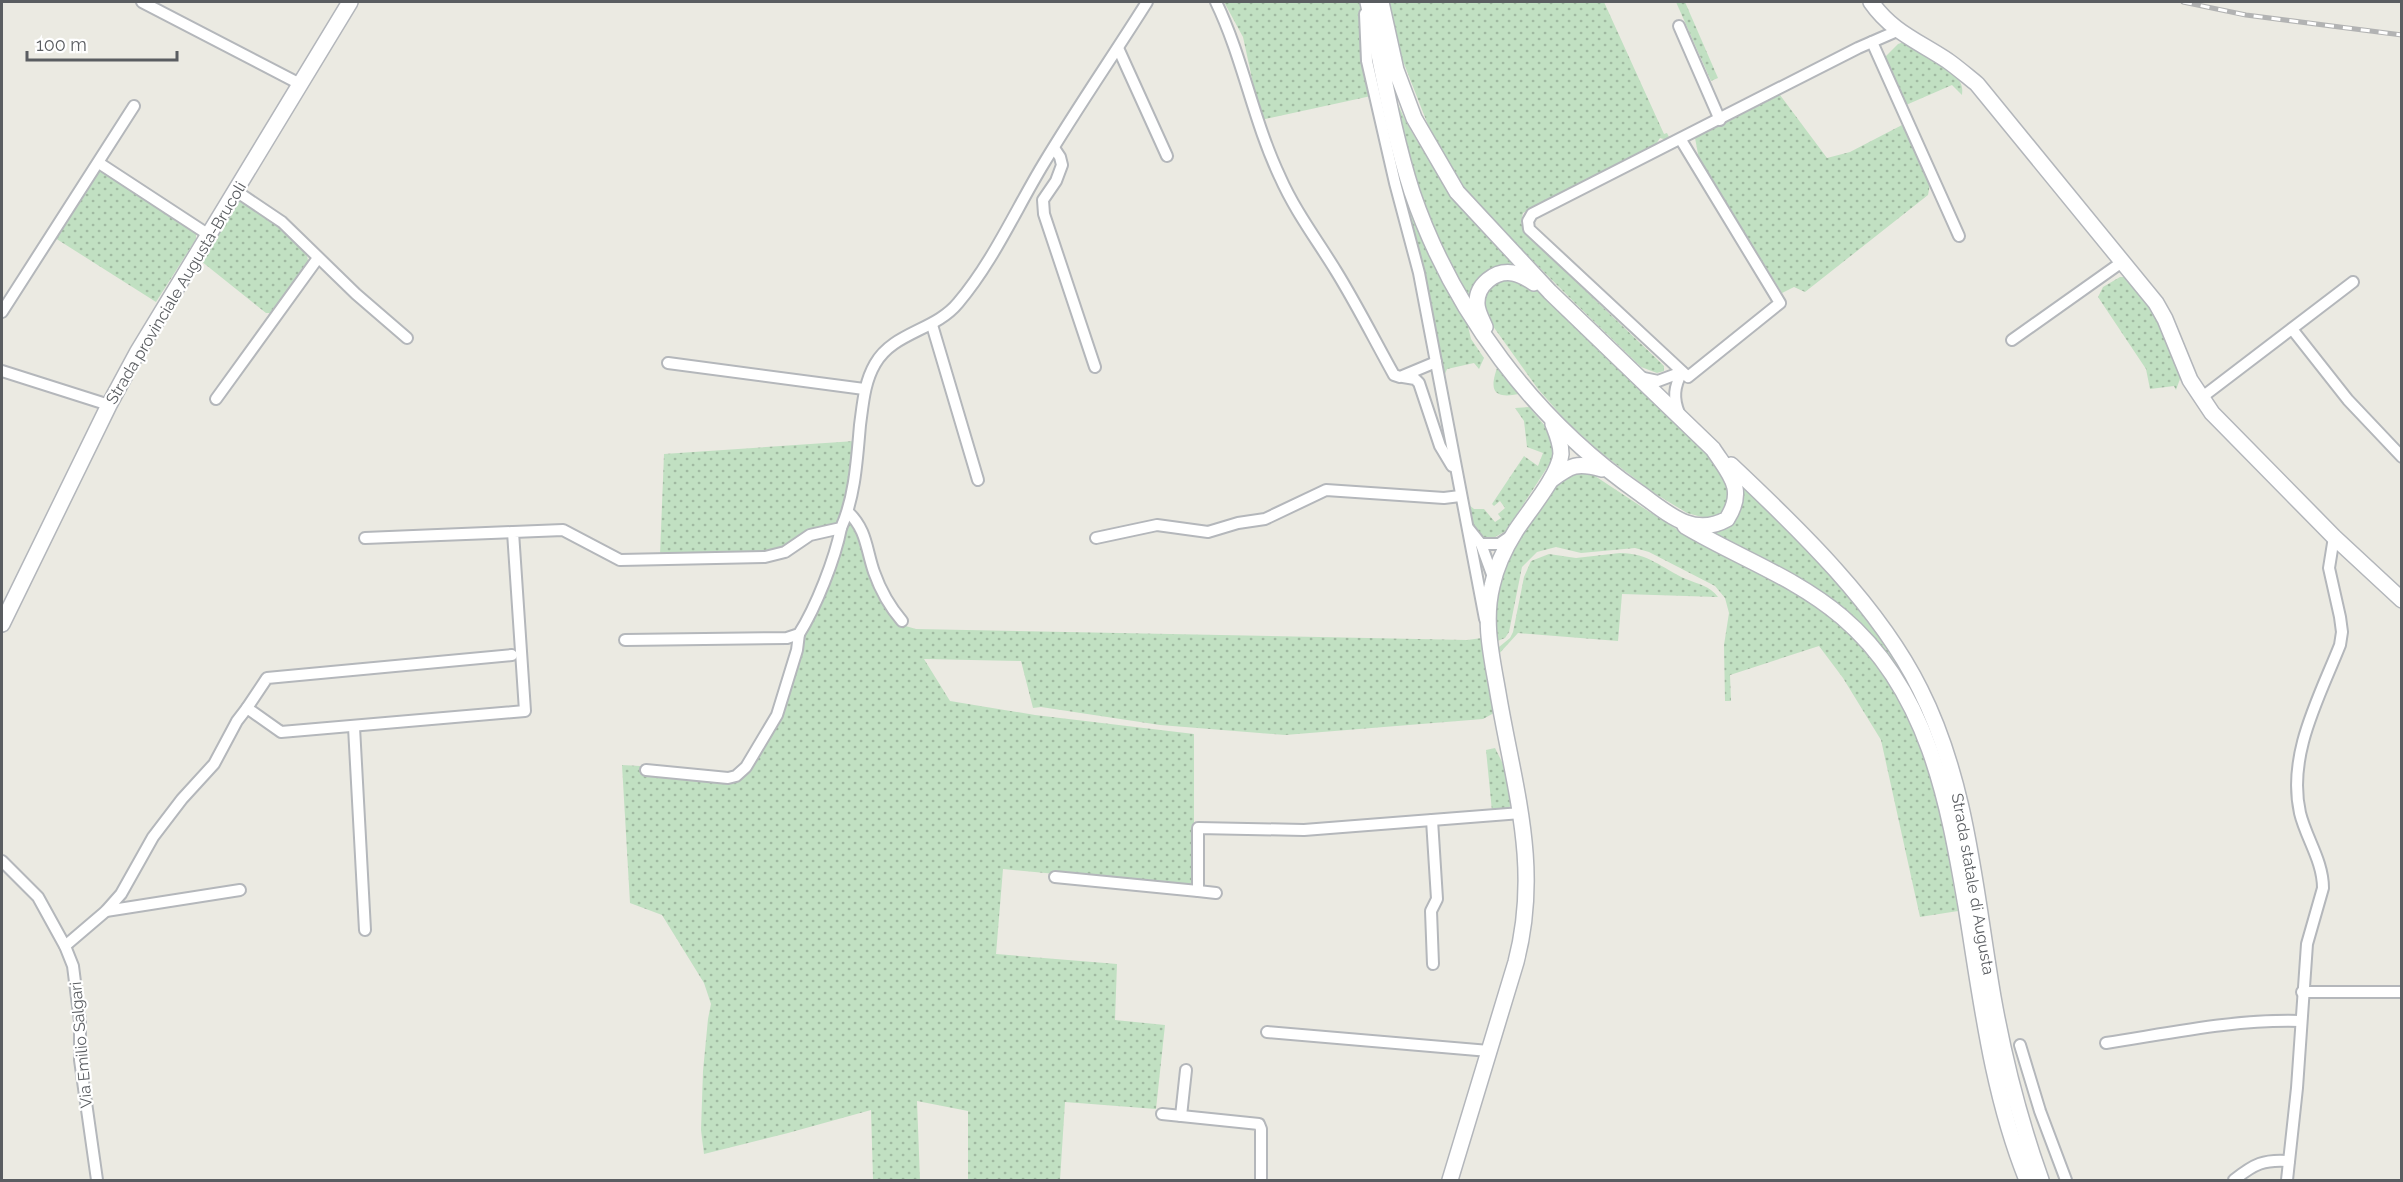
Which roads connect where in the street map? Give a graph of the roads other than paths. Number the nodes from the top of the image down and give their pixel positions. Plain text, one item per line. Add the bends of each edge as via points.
1 (142, 2) edge
2 (350, 2) edge
3 (1147, 2) edge
4 (1216, 2) edge
5 (1366, 2) edge
6 (1381, 2) edge
7 (1871, 2) edge
8 (1679, 27) dead end
9 (1897, 31) junction
10 (1872, 42) junction
11 (1118, 48) junction
12 (300, 84) junction
13 (134, 106) dead end
14 (1720, 120) junction
15 (1681, 140) junction
16 (1054, 148) junction
17 (1167, 156) dead end
18 (99, 163) junction
19 (236, 191) junction
20 (209, 235) junction
21 (1959, 236) dead end
22 (318, 258) junction
23 (2122, 262) junction
24 (2353, 282) dead end
25 (1550, 292) junction
26 (2, 312) edge
27 (932, 325) junction
28 (2292, 329) junction
29 (407, 338) dead end
30 (2012, 340) dead end
31 (1493, 347) junction
32 (1436, 362) junction
33 (668, 363) dead end
34 (1095, 367) dead end
35 (2, 371) edge
36 (1682, 372) junction
37 (1637, 376) junction
38 (1400, 377) junction
39 (864, 389) junction
40 (2201, 398) junction
41 (216, 399) dead end
42 (109, 405) junction
43 (1680, 417) junction
44 (1551, 418) junction
45 (1713, 449) junction
46 (2402, 458) edge
47 (1607, 471) junction
48 (1456, 472) junction
49 (978, 480) dead end
50 (1548, 482) junction
51 (1460, 496) junction
52 (848, 512) junction
53 (1672, 518) junction
54 (1466, 525) junction
55 (841, 528) junction
56 (513, 532) junction
57 (1514, 533) junction
58 (2334, 537) junction
59 (365, 538) dead end
60 (1096, 538) dead end
61 (1481, 544) junction
62 (1494, 577) junction
63 (1476, 579) junction
64 (2402, 600) edge
65 (902, 621) dead end
66 (2, 624) edge
67 (1488, 632) junction
68 (799, 634) junction
69 (625, 640) dead end
70 (512, 656) dead end
71 (247, 708) junction
72 (354, 727) junction
73 (646, 770) dead end
74 (1521, 813) junction
75 (1432, 819) junction
76 (2, 861) edge
77 (1055, 877) dead end
78 (240, 890) dead end
79 (1198, 891) junction
80 (1216, 892) dead end
81 (106, 911) junction
82 (365, 930) dead end
83 (65, 946) junction
84 (1432, 964) dead end
85 (2302, 992) junction
86 (2402, 992) edge
87 (2301, 1021) junction
88 (1267, 1032) dead end
89 (2106, 1042) dead end
90 (2020, 1045) dead end
91 (1489, 1051) junction
92 (1186, 1070) dead end
93 (1162, 1114) dead end
94 (1181, 1116) junction
95 (2289, 1161) junction
96 (97, 1180) edge
97 (1261, 1180) edge
98 (1450, 1180) edge
99 (2027, 1180) edge
100 (2041, 1180) edge
101 (2066, 1180) edge
102 (2234, 1180) edge
103 (2287, 1180) edge

1 - 12 street
2 - 12 main road, Strada provinciale Augusta-Brucoli
3 - 11 street
4 - 38 street via 1230,32 1257,121 1287,192 1394,375
5 - 31 main road via 1402,156 1425,226 1460,298
5 - 32 street via 1367,61 1419,273
6 - 25 main road via 1396,70 1414,118 1457,192
7 - 9 main road
8 - 14 street
9 - 10 street
9 - 23 main road via 1977,84
10 - 14 street
10 - 21 street
11 - 16 street
11 - 17 street
12 - 19 main road, Strada provinciale Augusta-Brucoli
13 - 18 street
14 - 15 street
15 - 36 street via 1780,303 1688,377
15 - 36 street via 1532,214 1528,221 1529,229
16 - 27 street via 970,287 957,305
16 - 34 street via 1062,165 1043,200 1044,214
18 - 20 street
18 - 26 street
19 - 20 main road, Strada provinciale Augusta-Brucoli
19 - 22 street via 282,222
20 - 42 main road, Strada provinciale Augusta-Brucoli
22 - 29 street
22 - 41 street
23 - 30 street
23 - 40 main road via 2166,318
24 - 28 street
25 - 31 main road via 1515,273 1505,272 1487,281 1477,304
25 - 37 main road
27 - 39 street via 892,344 875,364
27 - 49 street
28 - 40 street
28 - 46 street via 2348,400
31 - 44 main road
32 - 38 street
32 - 48 street
33 - 39 street
35 - 42 street
36 - 37 street via 1658,381
36 - 43 street via 1674,401
37 - 43 main road
38 - 48 street via 1410,377 1419,383 1440,446
39 - 52 street
40 - 58 main road
42 - 66 main road, Strada provinciale Augusta-Brucoli
43 - 45 main road
44 - 47 main road, Strada statale di Augusta
44 - 50 main road via 1561,454
45 - 53 main road via 1734,480 1733,509 1727,519 1708,526
45 - 100 main road, Strada statale di Augusta via 1836,571 1878,622 1920,688 1944,748 1965,824 2005,1060
47 - 50 main road via 1576,465
47 - 53 main road, Strada statale di Augusta
48 - 51 street
50 - 57 main road
51 - 54 street
51 - 60 street via 1326,490 1265,519 1208,532 1157,525
52 - 55 street
52 - 65 street via 860,523 874,574
53 - 99 main road, Strada statale di Augusta via 1802,587 1843,618 1887,665 1917,716 1952,827 1999,1090
54 - 61 street
54 - 63 street
55 - 56 street via 810,535 785,552 765,557 620,560 563,530
55 - 68 street via 814,605
56 - 59 street
56 - 72 street via 525,711
57 - 61 street via 1499,544
57 - 62 main road
58 - 64 main road
58 - 85 street via 2329,568 2342,632 2308,727 2298,775 2300,814 2323,878 2307,944
61 - 62 street
62 - 63 street via 1484,583
62 - 67 main road
63 - 67 street
67 - 74 main road
68 - 69 street via 787,638
68 - 73 street via 781,707 740,774 728,777
70 - 71 street via 267,678
71 - 72 street via 281,732
71 - 81 street via 214,764 164,821 121,894
72 - 82 street
74 - 75 street
74 - 91 main road via 1527,850 1523,935
75 - 79 street via 1304,830 1198,828
75 - 84 street via 1437,899 1431,911
76 - 83 street, Via Emilio Salgari via 38,897
77 - 79 street
78 - 81 street
79 - 80 street
81 - 83 street
83 - 96 street, Via Emilio Salgari via 76,983 80,1060
85 - 86 street
85 - 87 street
87 - 89 street via 2206,1026
87 - 95 street
88 - 91 street
90 - 101 street
91 - 98 main road
92 - 94 street
93 - 94 street
94 - 97 street via 1259,1124
95 - 102 street via 2262,1162
95 - 103 street

